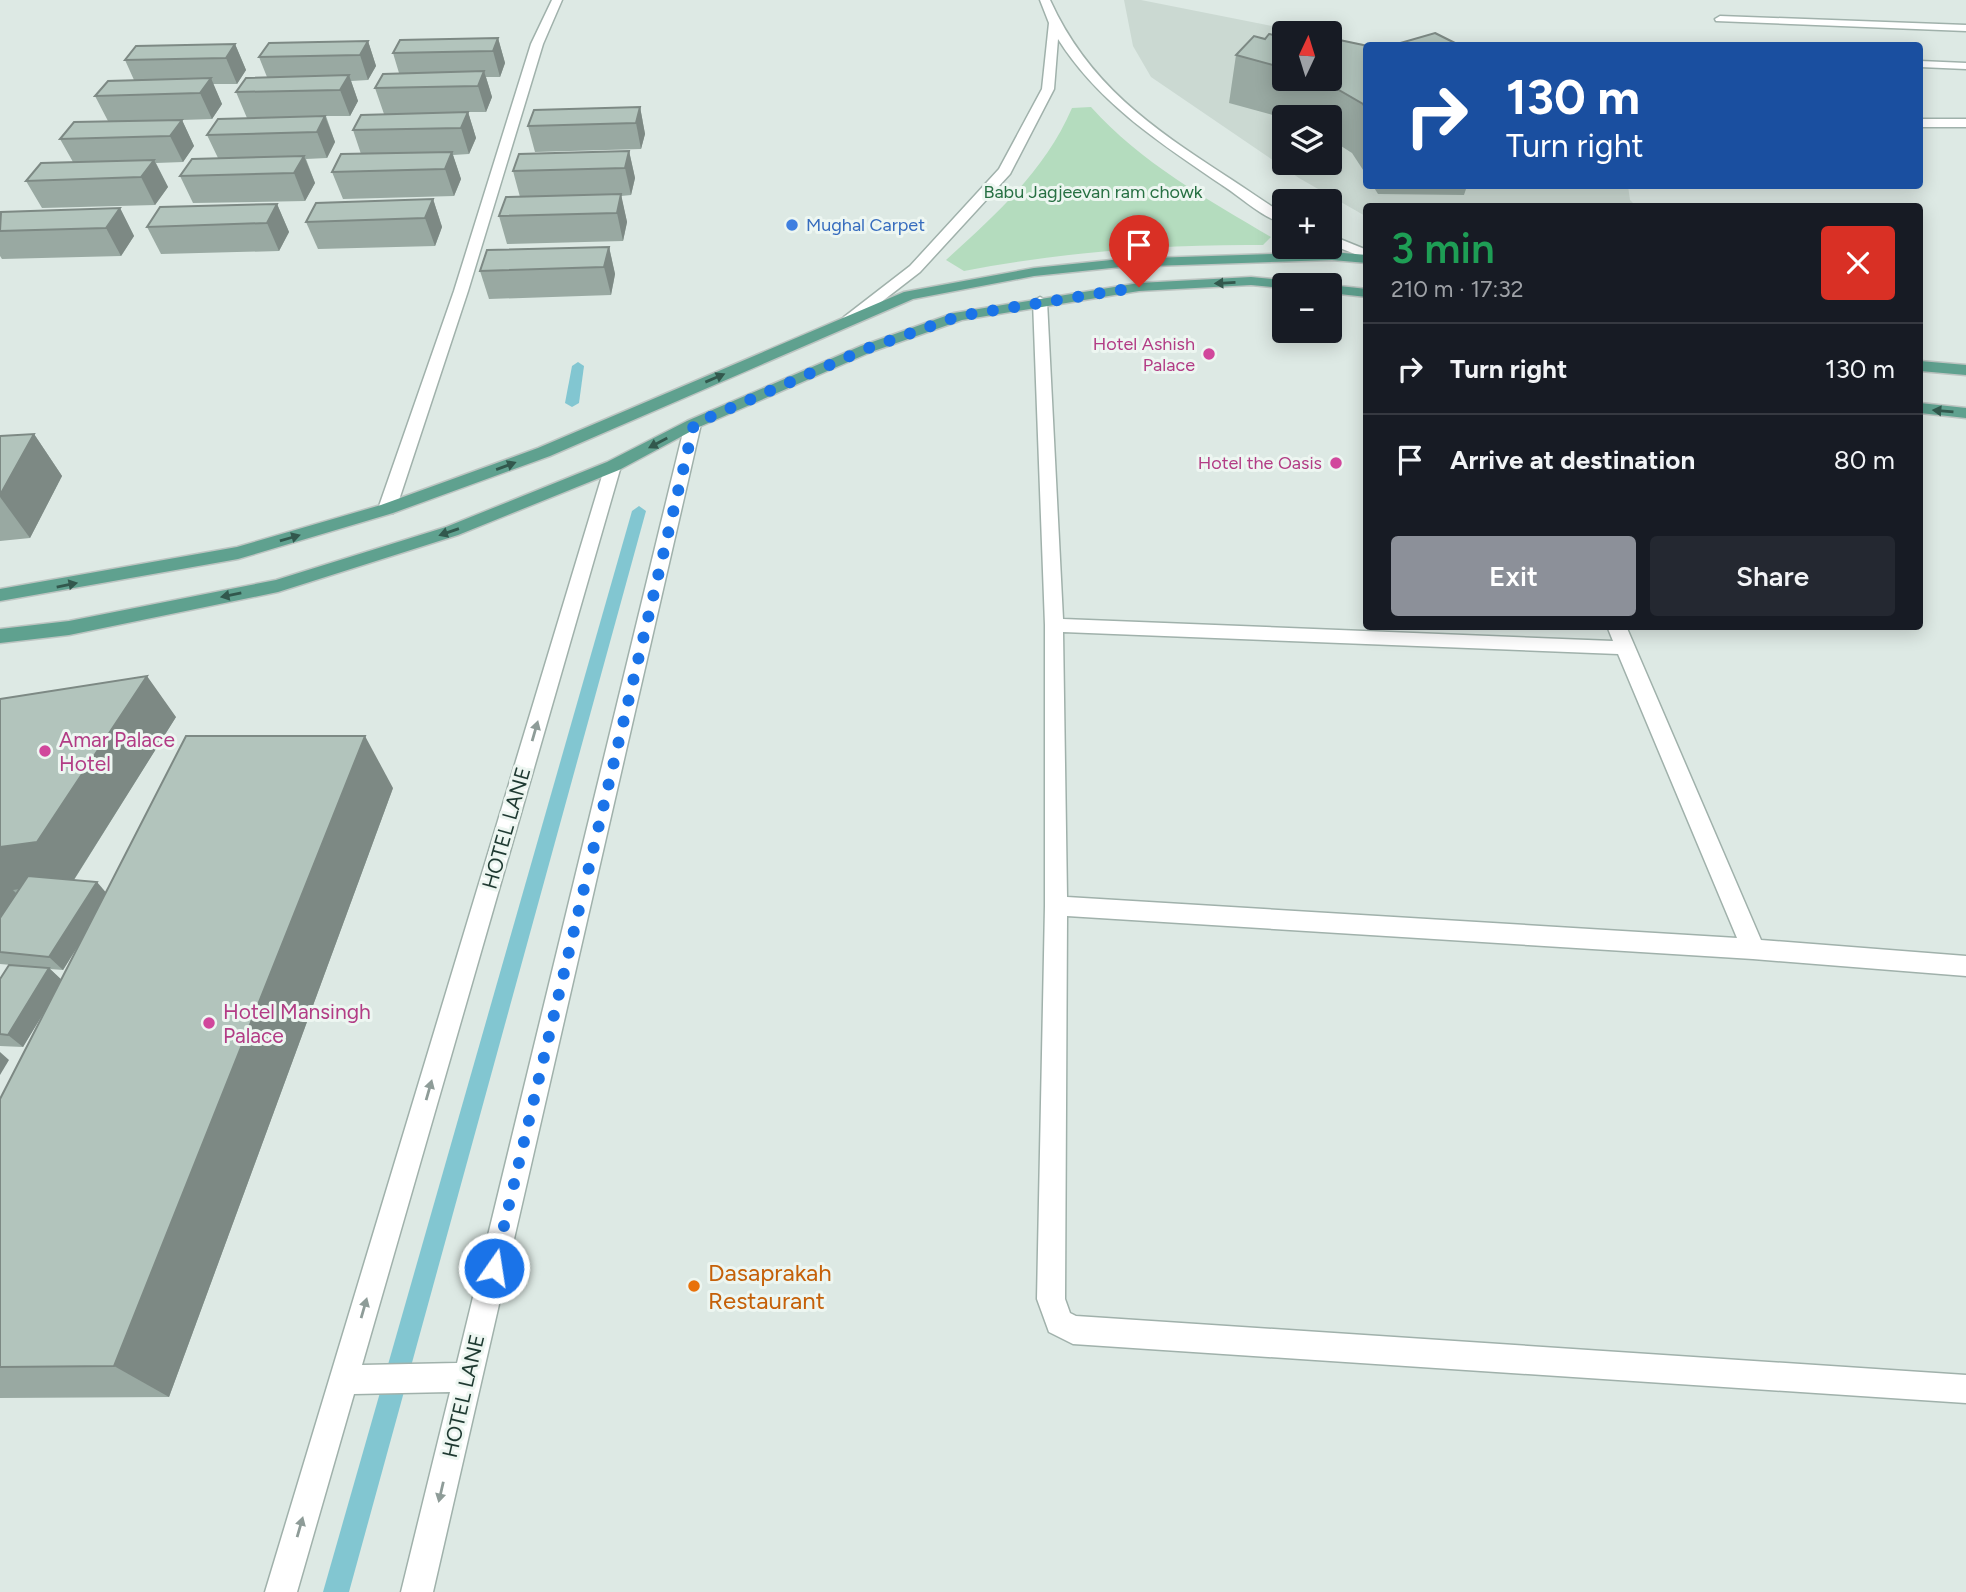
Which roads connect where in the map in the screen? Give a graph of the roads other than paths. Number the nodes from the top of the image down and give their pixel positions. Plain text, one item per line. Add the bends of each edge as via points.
1 (557, 0) edge
2 (1045, 0) edge
3 (1720, 19) dead end
4 (1054, 24) junction
5 (1966, 28) edge
6 (1923, 64) edge
7 (1966, 66) edge
8 (1923, 123) edge
9 (1966, 123) edge
10 (1272, 211) edge
11 (1342, 245) edge
12 (1363, 255) edge
13 (1363, 257) edge
14 (1272, 283) edge
15 (1342, 290) edge
16 (1363, 293) edge
17 (1040, 301) junction
18 (849, 320) junction
19 (1923, 366) edge
20 (1966, 370) edge
21 (1923, 408) edge
22 (1966, 413) edge
23 (694, 424) junction
24 (613, 466) junction
25 (387, 509) junction
26 (0, 595) edge
27 (1054, 625) junction
28 (1618, 630) edge
29 (0, 636) edge
30 (1625, 648) junction
31 (1056, 906) junction
32 (1753, 949) junction
33 (1966, 966) edge
34 (468, 1377) junction
35 (343, 1380) junction
36 (1966, 1389) edge
37 (281, 1592) edge
38 (417, 1592) edge

1 - 25 street via 537,44
2 - 4 street
3 - 5 street
4 - 10 street via 1104,92 1143,126
4 - 18 street via 1048,89 1005,171 915,269
6 - 7 street
8 - 9 street
11 - 12 street
13 - 18 main road via 1121,263 1034,272 909,295
14 -> 17 main road via 1139,287
15 - 16 main road
17 - 23 main road via 959,316 866,349
17 - 27 street
25 -> 18 main road via 544,452
19 - 20 main road
22 -> 21 main road
23 -> 24 main road
23 - 34 street, HOTEL LANE
24 -> 29 main road via 452,531 278,586 69,628
35 -> 24 street, HOTEL LANE
26 -> 25 main road via 238,553
27 - 30 street
27 - 31 street
28 - 30 street
30 - 32 street
31 - 32 street
31 - 36 street via 1051,1299 1059,1322 1073,1330
32 - 33 street
34 - 35 street
34 -> 38 street, HOTEL LANE
37 -> 35 street, HOTEL LANE

